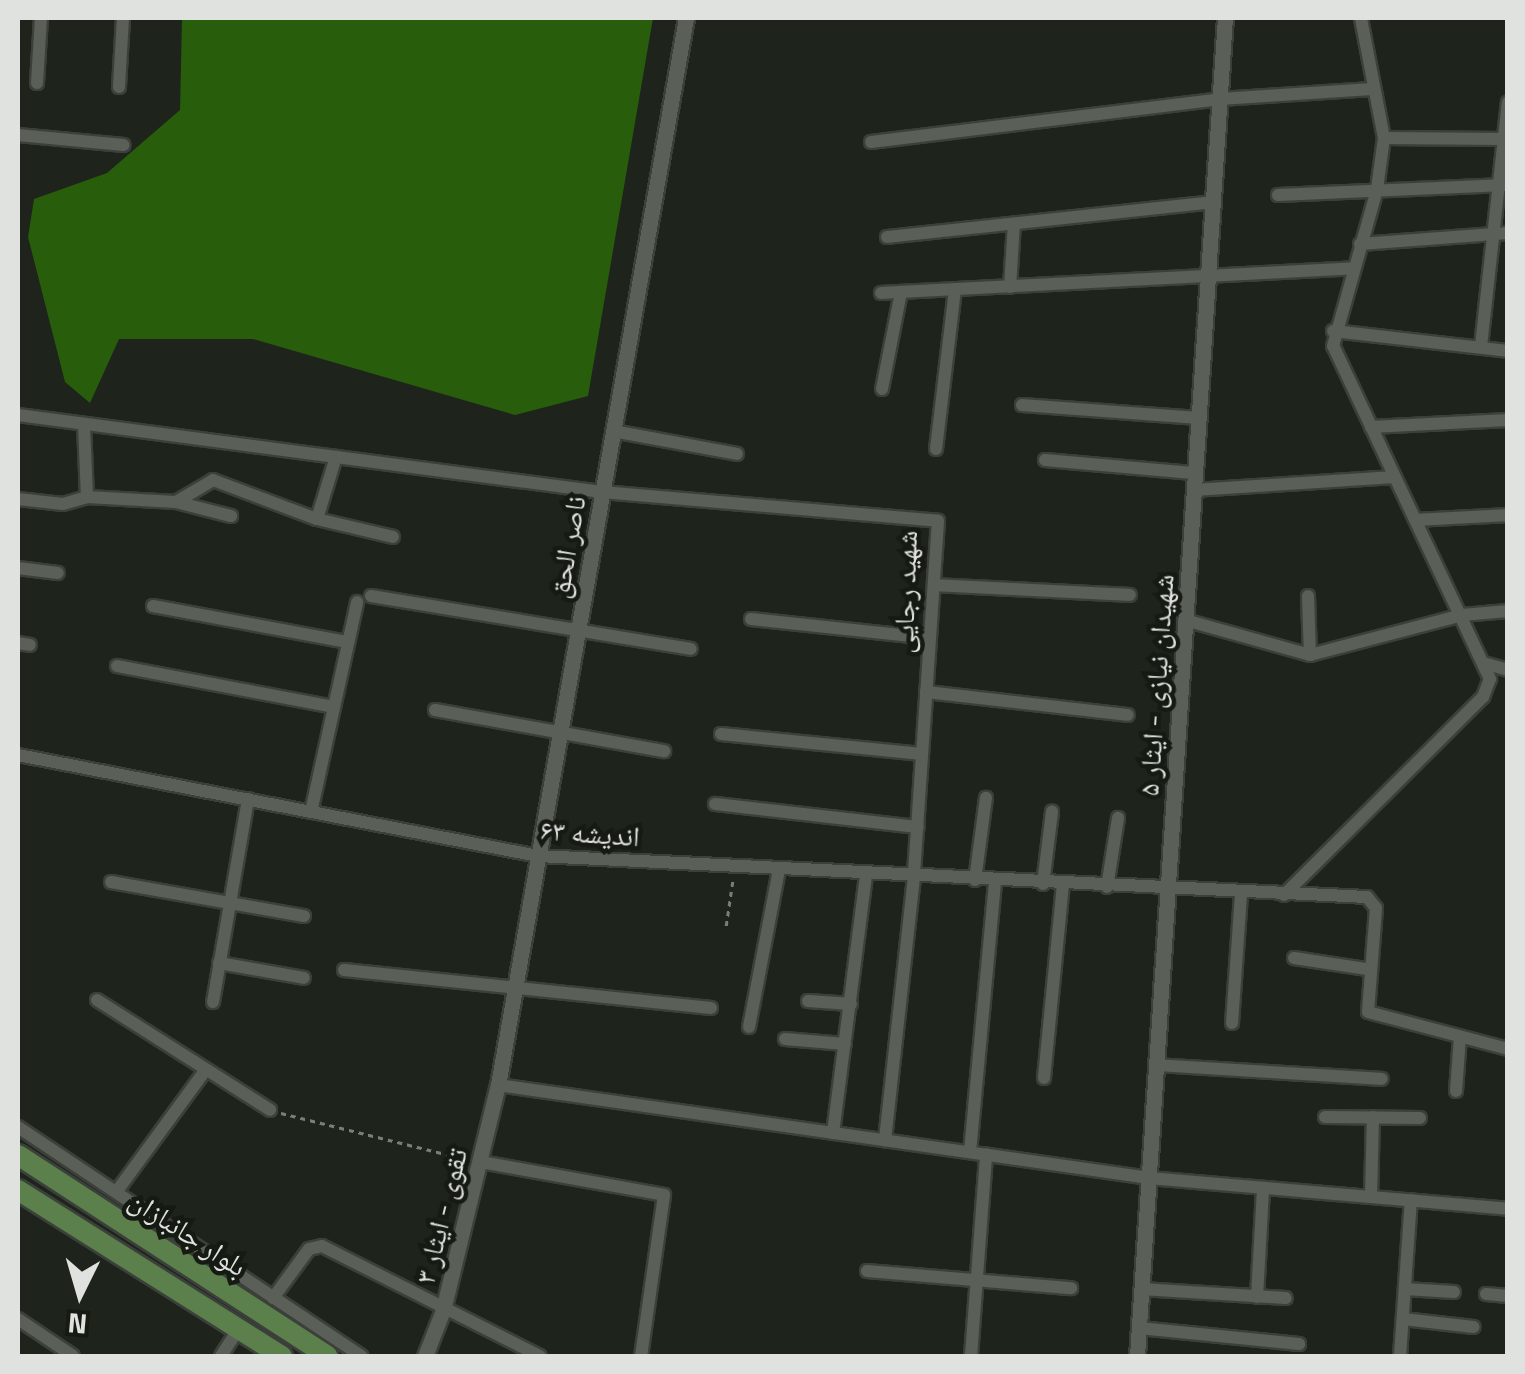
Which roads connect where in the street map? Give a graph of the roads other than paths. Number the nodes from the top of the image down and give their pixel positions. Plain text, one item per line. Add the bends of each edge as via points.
1 (41, 18) edge
2 (122, 18) edge
3 (686, 18) edge
4 (1225, 18) edge
5 (1362, 18) edge
6 (37, 84) dead end
7 (119, 87) dead end
8 (1372, 89) junction
9 (1220, 99) junction
10 (1508, 102) edge
11 (18, 135) edge
12 (1384, 138) junction
13 (1504, 139) junction
14 (872, 142) dead end
15 (124, 145) dead end
16 (1503, 185) edge
17 (1377, 189) junction
18 (1278, 195) dead end
19 (1213, 202) junction
20 (1014, 224) junction
21 (1501, 232) edge
22 (886, 237) dead end
23 (1360, 244) junction
24 (1353, 268) junction
25 (1490, 273) junction
26 (1508, 275) edge
27 (1208, 279) junction
28 (1010, 287) junction
29 (955, 290) junction
30 (881, 292) dead end
31 (901, 292) junction
32 (1333, 331) junction
33 (1482, 346) junction
34 (1508, 350) edge
35 (882, 389) dead end
36 (1022, 405) dead end
37 (18, 415) edge
38 (1199, 418) junction
39 (1508, 420) edge
40 (84, 424) junction
41 (1371, 427) junction
42 (613, 431) junction
43 (936, 449) dead end
44 (737, 454) dead end
45 (336, 457) junction
46 (1045, 460) dead end
47 (1395, 477) junction
48 (1195, 481) junction
49 (602, 492) junction
50 (87, 497) junction
51 (18, 499) edge
52 (176, 502) junction
53 (1508, 515) edge
54 (231, 516) dead end
55 (317, 519) junction
56 (1416, 520) junction
57 (393, 538) dead end
58 (18, 568) edge
59 (58, 573) dead end
60 (934, 585) junction
61 (1130, 595) dead end
62 (371, 596) dead end
63 (1308, 596) dead end
64 (357, 602) dead end
65 (153, 606) dead end
66 (1508, 611) edge
67 (1462, 615) junction
68 (751, 619) dead end
69 (1186, 620) junction
70 (578, 630) junction
71 (930, 638) junction
72 (348, 642) junction
73 (691, 649) dead end
74 (1310, 654) junction
75 (1487, 664) junction
76 (117, 666) dead end
77 (1508, 670) edge
78 (926, 692) junction
79 (334, 707) junction
80 (434, 710) dead end
81 (1128, 715) dead end
82 (560, 730) junction
83 (722, 734) dead end
84 (664, 751) dead end
85 (922, 754) junction
86 (18, 755) edge
87 (986, 798) dead end
88 (248, 800) junction
89 (715, 804) dead end
90 (311, 812) junction
91 (1052, 812) dead end
92 (1118, 818) dead end
93 (918, 827) junction
94 (538, 856) junction
95 (779, 869) junction
96 (866, 874) junction
97 (914, 877) junction
98 (974, 880) junction
99 (996, 881) junction
100 (111, 882) dead end
101 (1043, 884) junction
102 (1063, 885) junction
103 (1108, 888) junction
104 (1168, 891) junction
105 (1241, 894) junction
106 (1284, 896) junction
107 (230, 903) junction
108 (304, 916) dead end
109 (1294, 958) dead end
110 (220, 963) junction
111 (1367, 969) junction
112 (344, 970) dead end
113 (304, 978) dead end
114 (515, 991) junction
115 (97, 1000) dead end
116 (808, 1000) dead end
117 (212, 1002) dead end
118 (851, 1004) junction
119 (711, 1008) dead end
120 (1232, 1023) dead end
121 (749, 1028) dead end
122 (1460, 1037) junction
123 (785, 1040) dead end
124 (845, 1044) junction
125 (1508, 1049) edge
126 (1156, 1065) junction
127 (204, 1072) junction
128 (1044, 1078) dead end
129 (1382, 1078) dead end
130 (498, 1085) junction
131 (1456, 1091) dead end
132 (270, 1110) road end
133 (1324, 1116) dead end
134 (1373, 1117) junction
135 (1420, 1118) dead end
136 (18, 1128) edge
137 (833, 1133) junction
138 (886, 1140) junction
139 (970, 1152) junction
140 (986, 1154) junction
141 (18, 1155) edge
142 (481, 1162) junction
143 (1148, 1178) junction
144 (1263, 1188) junction
145 (18, 1190) edge
146 (118, 1191) junction
147 (1370, 1197) junction
148 (1411, 1200) junction
149 (1508, 1208) edge
150 (147, 1240) junction
151 (128, 1262) junction
152 (192, 1271) junction
153 (866, 1272) dead end
154 (976, 1282) junction
155 (1071, 1288) dead end
156 (1141, 1289) junction
157 (1405, 1289) junction
158 (172, 1292) junction
159 (1454, 1292) dead end
160 (1486, 1294) dead end
161 (1257, 1296) junction
162 (1508, 1296) edge
163 (273, 1298) junction
164 (1286, 1298) dead end
165 (443, 1310) junction
166 (18, 1319) edge
167 (1403, 1319) junction
168 (1474, 1327) dead end
169 (1139, 1328) junction
170 (238, 1330) junction
171 (1300, 1344) dead end
172 (73, 1356) edge
173 (220, 1356) edge
174 (282, 1356) edge
175 (328, 1356) edge
176 (362, 1356) edge
177 (425, 1356) edge
178 (540, 1356) edge
179 (642, 1356) edge
180 (972, 1356) edge
181 (1137, 1356) edge
182 (1400, 1356) edge

1 - 6 street
2 - 7 street
3 - 42 street, ناصر الحق
4 - 9 street, شهیدان نیازی - ایثار ۵
5 - 8 street
8 - 9 street
8 - 12 street
9 - 14 street
9 - 19 street, شهیدان نیازی - ایثار ۵
10 - 13 street
11 - 15 street
12 - 13 street
12 - 17 street
13 - 16 street
16 - 17 street
16 - 21 street
17 - 18 street
17 - 23 street
19 - 20 street
19 - 27 street, شهیدان نیازی - ایثار ۵
20 - 22 street
20 - 28 street
21 - 23 street
21 - 25 street
23 - 24 street
24 - 27 street
24 - 32 street
25 - 26 street
25 - 33 street
27 - 28 street
27 - 38 street, شهیدان نیازی - ایثار ۵
28 - 29 street
29 - 31 street
29 - 43 street
30 - 31 street
31 - 35 street
32 - 33 street
32 - 41 street via 1338,358
33 - 34 street
36 - 38 street
37 - 40 street
38 - 48 street, شهیدان نیازی - ایثار ۵
39 - 41 street
40 - 45 street
40 - 50 street
41 - 47 street
42 - 44 street
42 - 49 street, ناصر الحق
45 - 49 street
45 - 55 street
46 - 48 street
47 - 48 street
47 - 56 street
48 - 69 street, شهیدان نیازی - ایثار ۵
49 - 60 street, شهید رجایی via 929,518 938,522
49 - 70 street, ناصر الحق
50 - 51 street
50 - 52 street
52 - 54 street
52 - 55 street via 213,480
53 - 56 street
55 - 57 street
56 - 67 street
58 - 59 street
60 - 61 street
60 - 71 street, شهید رجایی
62 - 70 street
63 - 74 street
64 - 72 street
65 - 72 street
66 - 67 street
67 - 74 street
67 - 75 street
68 - 71 street
69 - 74 street
69 - 104 street, شهیدان نیازی - ایثار ۵
70 - 73 street
70 - 82 street, ناصر الحق
71 - 78 street, شهید رجایی
72 - 79 street
75 - 77 street
75 - 106 street via 1483,696
76 - 79 street
78 - 81 street
78 - 85 street, شهید رجایی
79 - 90 street
80 - 82 street
82 - 84 street
82 - 94 street, ناصر الحق
83 - 85 street
85 - 93 street, شهید رجایی
86 - 88 street, اندیشه ۶۳
87 - 98 street
88 - 90 street, اندیشه ۶۳
88 - 107 street
89 - 93 street
90 - 94 street, اندیشه ۶۳
91 - 101 street
92 - 103 street
93 - 97 street, شهید رجایی
94 - 95 street, اندیشه ۶۳
94 - 114 street, ناصر الحق
95 - 96 street, اندیشه ۶۳
95 - 121 street
96 - 97 street, اندیشه ۶۳
96 - 118 street
97 - 98 street, اندیشه ۶۳
97 - 138 street, شهید رجایی
98 - 99 street, اندیشه ۶۳
99 - 101 street, اندیشه ۶۳
99 - 139 street
100 - 107 street
101 - 102 street, اندیشه ۶۳
102 - 103 street, اندیشه ۶۳
102 - 128 street
103 - 104 street, اندیشه ۶۳
104 - 105 street, اندیشه ۶۳
104 - 126 street, شهیدان نیازی - ایثار ۵
105 - 106 street, اندیشه ۶۳
105 - 120 street
106 - 111 street, اندیشه ۶۳ via 1373,899
107 - 108 street
107 - 110 street
109 - 111 street
110 - 113 street
110 - 117 street
111 - 122 street via 1364,1003 1370,1015
112 - 114 street
114 - 119 street
114 - 130 street, ناصر الحق
115 - 127 street
116 - 118 street
118 - 124 street
122 - 125 street
122 - 131 street
123 - 124 street
124 - 137 street
126 - 129 street
126 - 143 street, شهیدان نیازی - ایثار ۵
127 - 132 street
127 - 146 street
130 - 137 street
130 - 142 street, تقوی - ایثار ۳
133 - 134 street
134 - 135 street
134 - 147 street
136 - 146 street
137 - 138 street
138 - 139 street
139 - 140 street
140 - 143 street
140 - 154 street
141 - 150 main road, بلوار جانبازان
142 - 165 street, تقوی - ایثار ۳
142 - 179 street via 664,1196
143 - 144 street
143 - 156 street, شهیدان نیازی - ایثار ۵
144 - 147 street
144 - 161 street
145 - 151 main road, بلوار جانبازان
146 - 163 street
147 - 148 street
148 - 149 street
148 - 157 street
150 - 151 main road via 146,1254
150 - 152 main road, بلوار جانبازان
151 - 158 main road, بلوار جانبازان
152 - 158 main road via 175,1276
152 - 175 main road, بلوار جانبازان
153 - 154 street
154 - 155 street
154 - 180 street
156 - 161 street
156 - 169 street, شهیدان نیازی - ایثار ۵
157 - 159 street
157 - 167 street
158 - 170 main road, بلوار جانبازان
160 - 162 street
161 - 164 street
163 - 165 street via 314,1246
163 - 176 street
165 - 177 street, تقوی - ایثار ۳
165 - 178 street
166 - 172 street
167 - 168 street
167 - 182 street
169 - 171 street
169 - 181 street, شهیدان نیازی - ایثار ۵
170 - 173 street
170 - 174 main road, بلوار جانبازان

